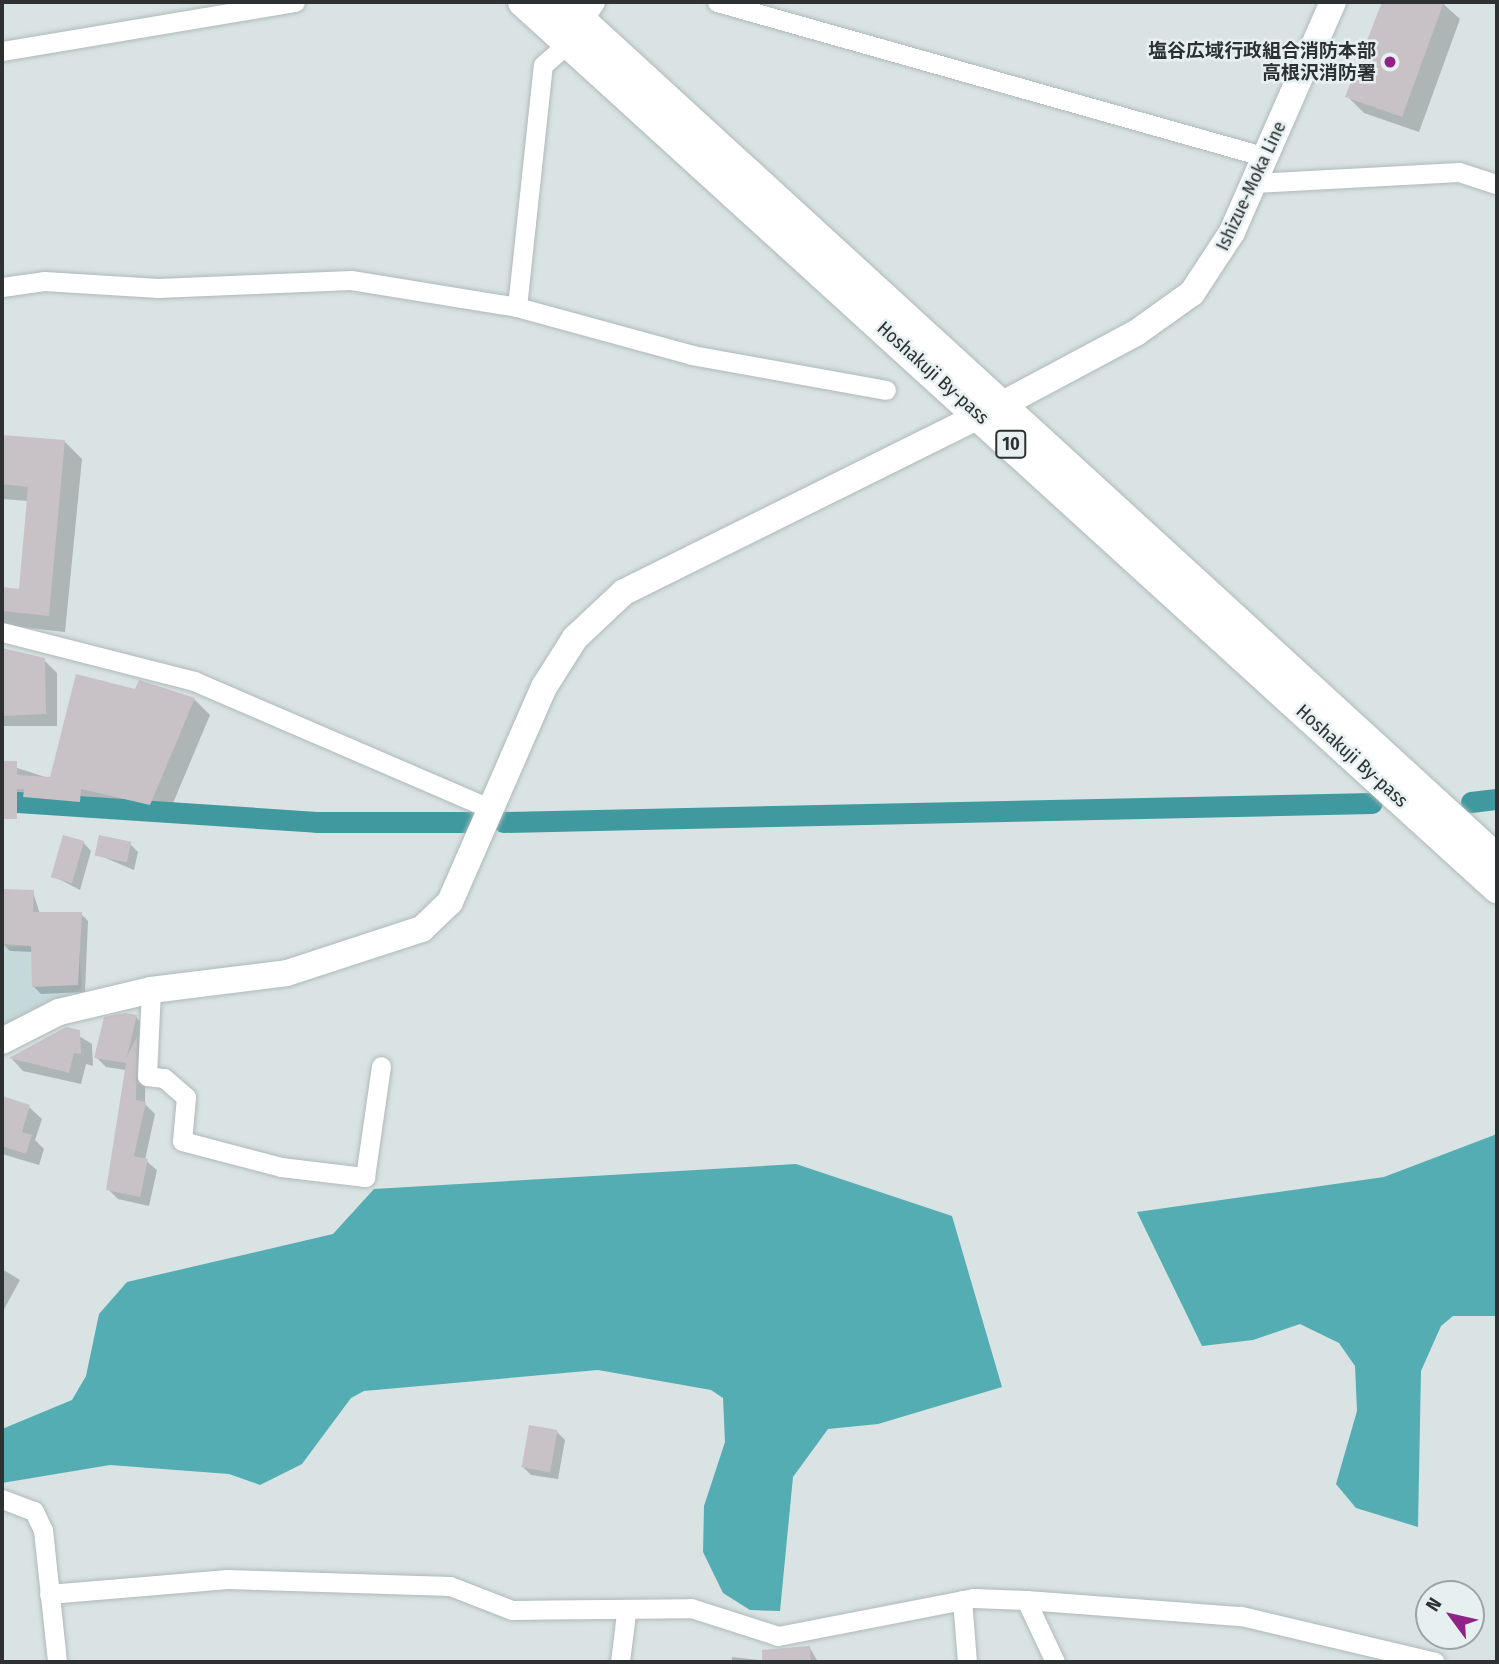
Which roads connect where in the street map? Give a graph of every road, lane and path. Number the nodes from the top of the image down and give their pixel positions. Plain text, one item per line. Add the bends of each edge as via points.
1 (295, 2) edge
2 (523, 2) edge
3 (561, 2) edge
4 (717, 2) edge
5 (1333, 2) edge
6 (583, 22) edge
7 (2, 51) edge
8 (1266, 157) junction
9 (1254, 183) junction
10 (1497, 184) edge
11 (2, 287) edge
12 (517, 307) junction
13 (886, 390) dead end
14 (990, 410) junction
15 (2, 632) edge
16 (489, 808) junction
17 (1497, 859) edge
18 (1497, 888) edge
19 (151, 990) junction
20 (2, 1041) edge
21 (381, 1066) dead end
22 (2, 1499) edge
23 (49, 1594) junction
24 (962, 1600) junction
25 (1026, 1601) junction
26 (626, 1613) junction
27 (57, 1662) edge
28 (620, 1662) edge
29 (967, 1662) edge
30 (1055, 1662) edge
31 (1434, 1662) edge

1 - 7 street
2 - 6 main road, Hoshakuji By-pass / 10
3 - 6 main road, Hoshakuji By-pass / 10
4 - 8 street
5 - 8 street, Ishizue-Moka Line
6 - 12 street via 543,65
6 - 14 main road, Hoshakuji By-pass / 10
8 - 9 street, Ishizue-Moka Line
9 - 10 street via 1459,172
9 - 14 street, Ishizue-Moka Line via 1220,256 1176,308
11 - 12 street via 44,281 158,288 351,280
12 - 13 street via 692,355
14 - 16 street, Ishizue-Moka Line via 624,592 575,638 556,668
14 - 17 main road, Hoshakuji By-pass / 10
14 - 18 main road, Hoshakuji By-pass / 10
15 - 16 street via 194,681
16 - 19 street, Ishizue-Moka Line via 450,902 422,929 287,973
19 - 20 street, Ishizue-Moka Line via 59,1012
19 - 21 street via 147,1076 164,1078 186,1097 182,1141 282,1167 365,1177
22 - 23 street via 34,1511 43,1530
23 - 26 street via 227,1579 436,1585 512,1609
23 - 27 street
24 - 25 street
24 - 26 street via 778,1636 691,1608
24 - 29 street
25 - 30 street
25 - 31 street via 1241,1616
26 - 28 street

